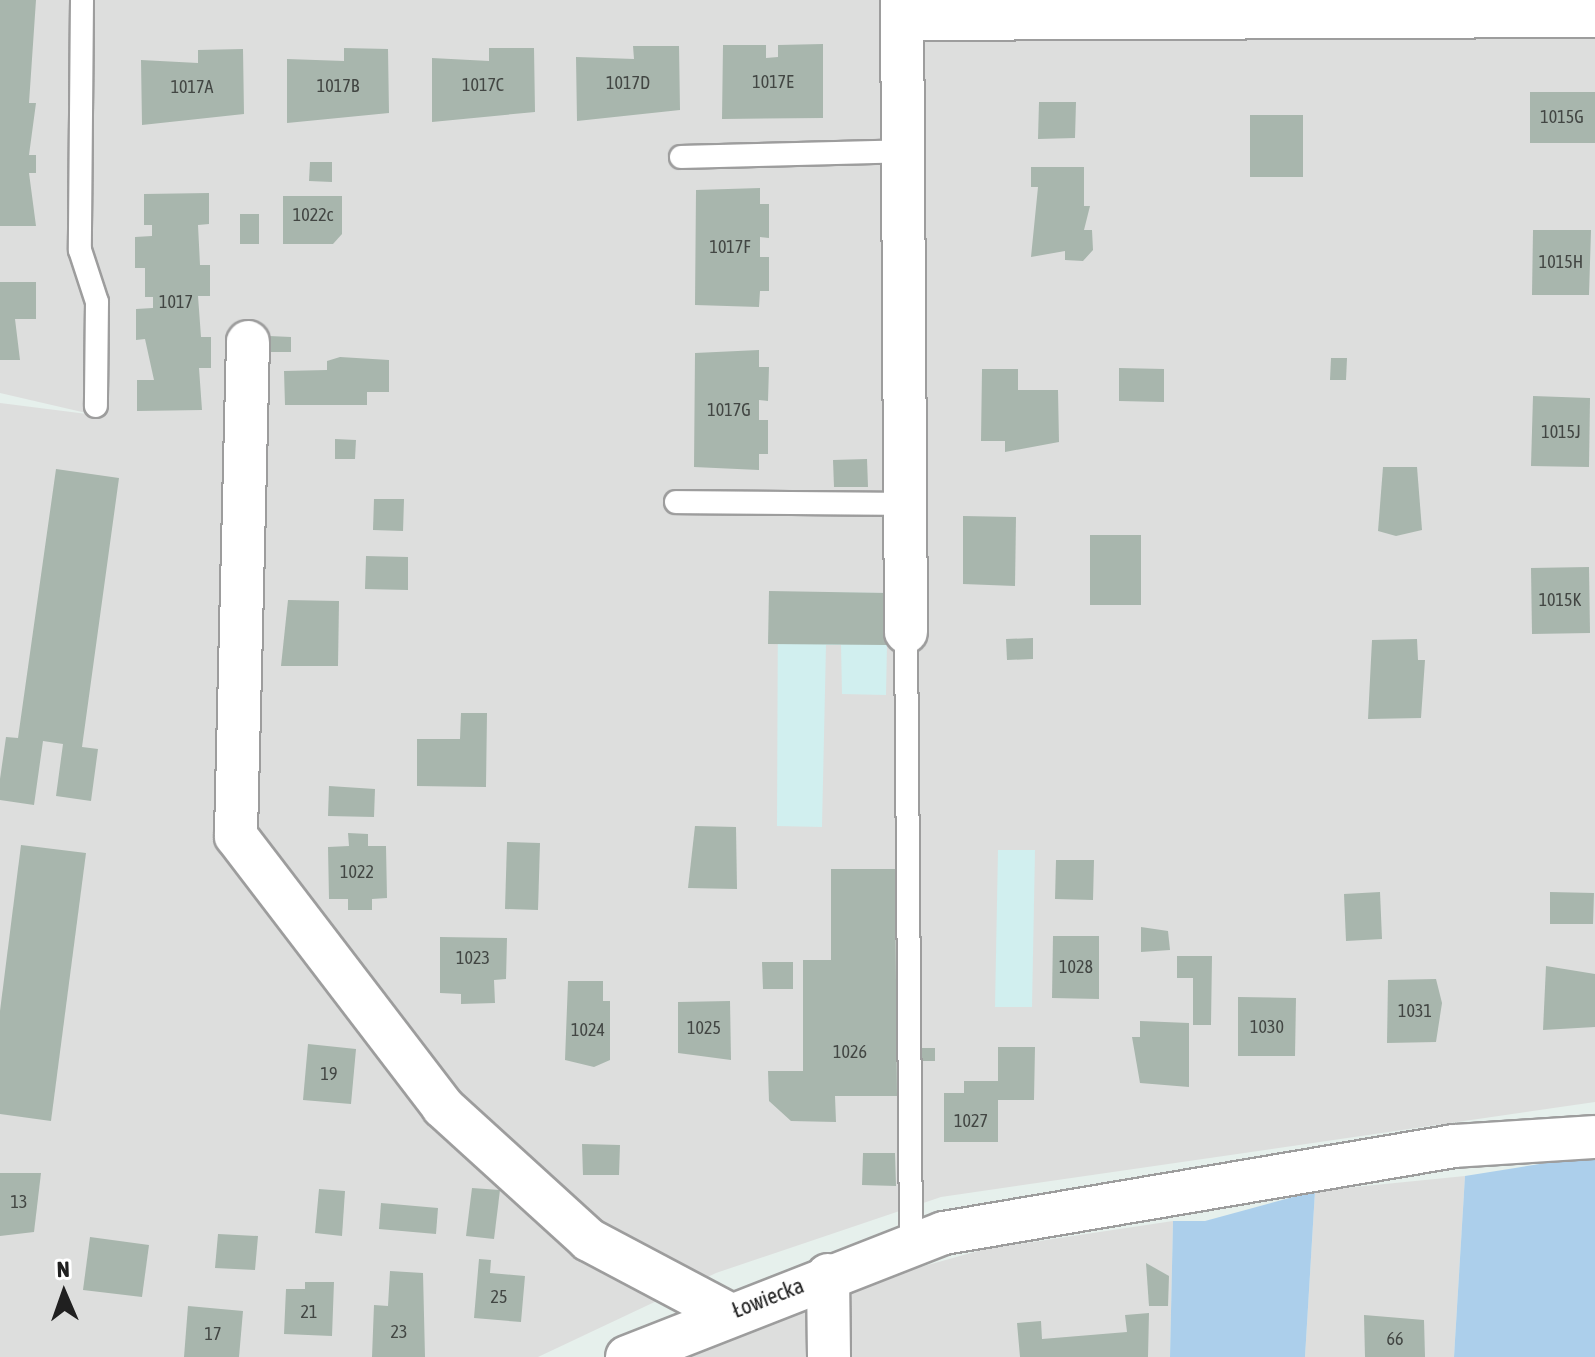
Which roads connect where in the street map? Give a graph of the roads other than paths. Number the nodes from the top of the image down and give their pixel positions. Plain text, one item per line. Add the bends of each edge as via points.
1 (82, 0) edge
2 (902, 9) edge
3 (1595, 16) edge
4 (903, 151) junction
5 (681, 157) dead end
6 (248, 342) dead end
7 (96, 406) dead end
8 (676, 502) dead end
9 (905, 504) junction
10 (906, 632) joint
11 (1595, 1137) edge
12 (911, 1243) junction
13 (828, 1275) junction
14 (727, 1313) junction
15 (627, 1357) edge
16 (829, 1357) edge

1 - 7 lane via 80,250 97,302
2 - 3 street
2 - 4 street
4 - 5 lane
4 - 9 street
6 - 14 street via 236,836 443,1107 589,1240
8 - 9 lane
9 - 10 street
10 - 12 lane
11 - 12 street, Łowiecka via 1454,1146
12 - 13 street, Łowiecka
13 - 14 street, Łowiecka
13 - 16 street
14 - 15 street, Łowiecka

